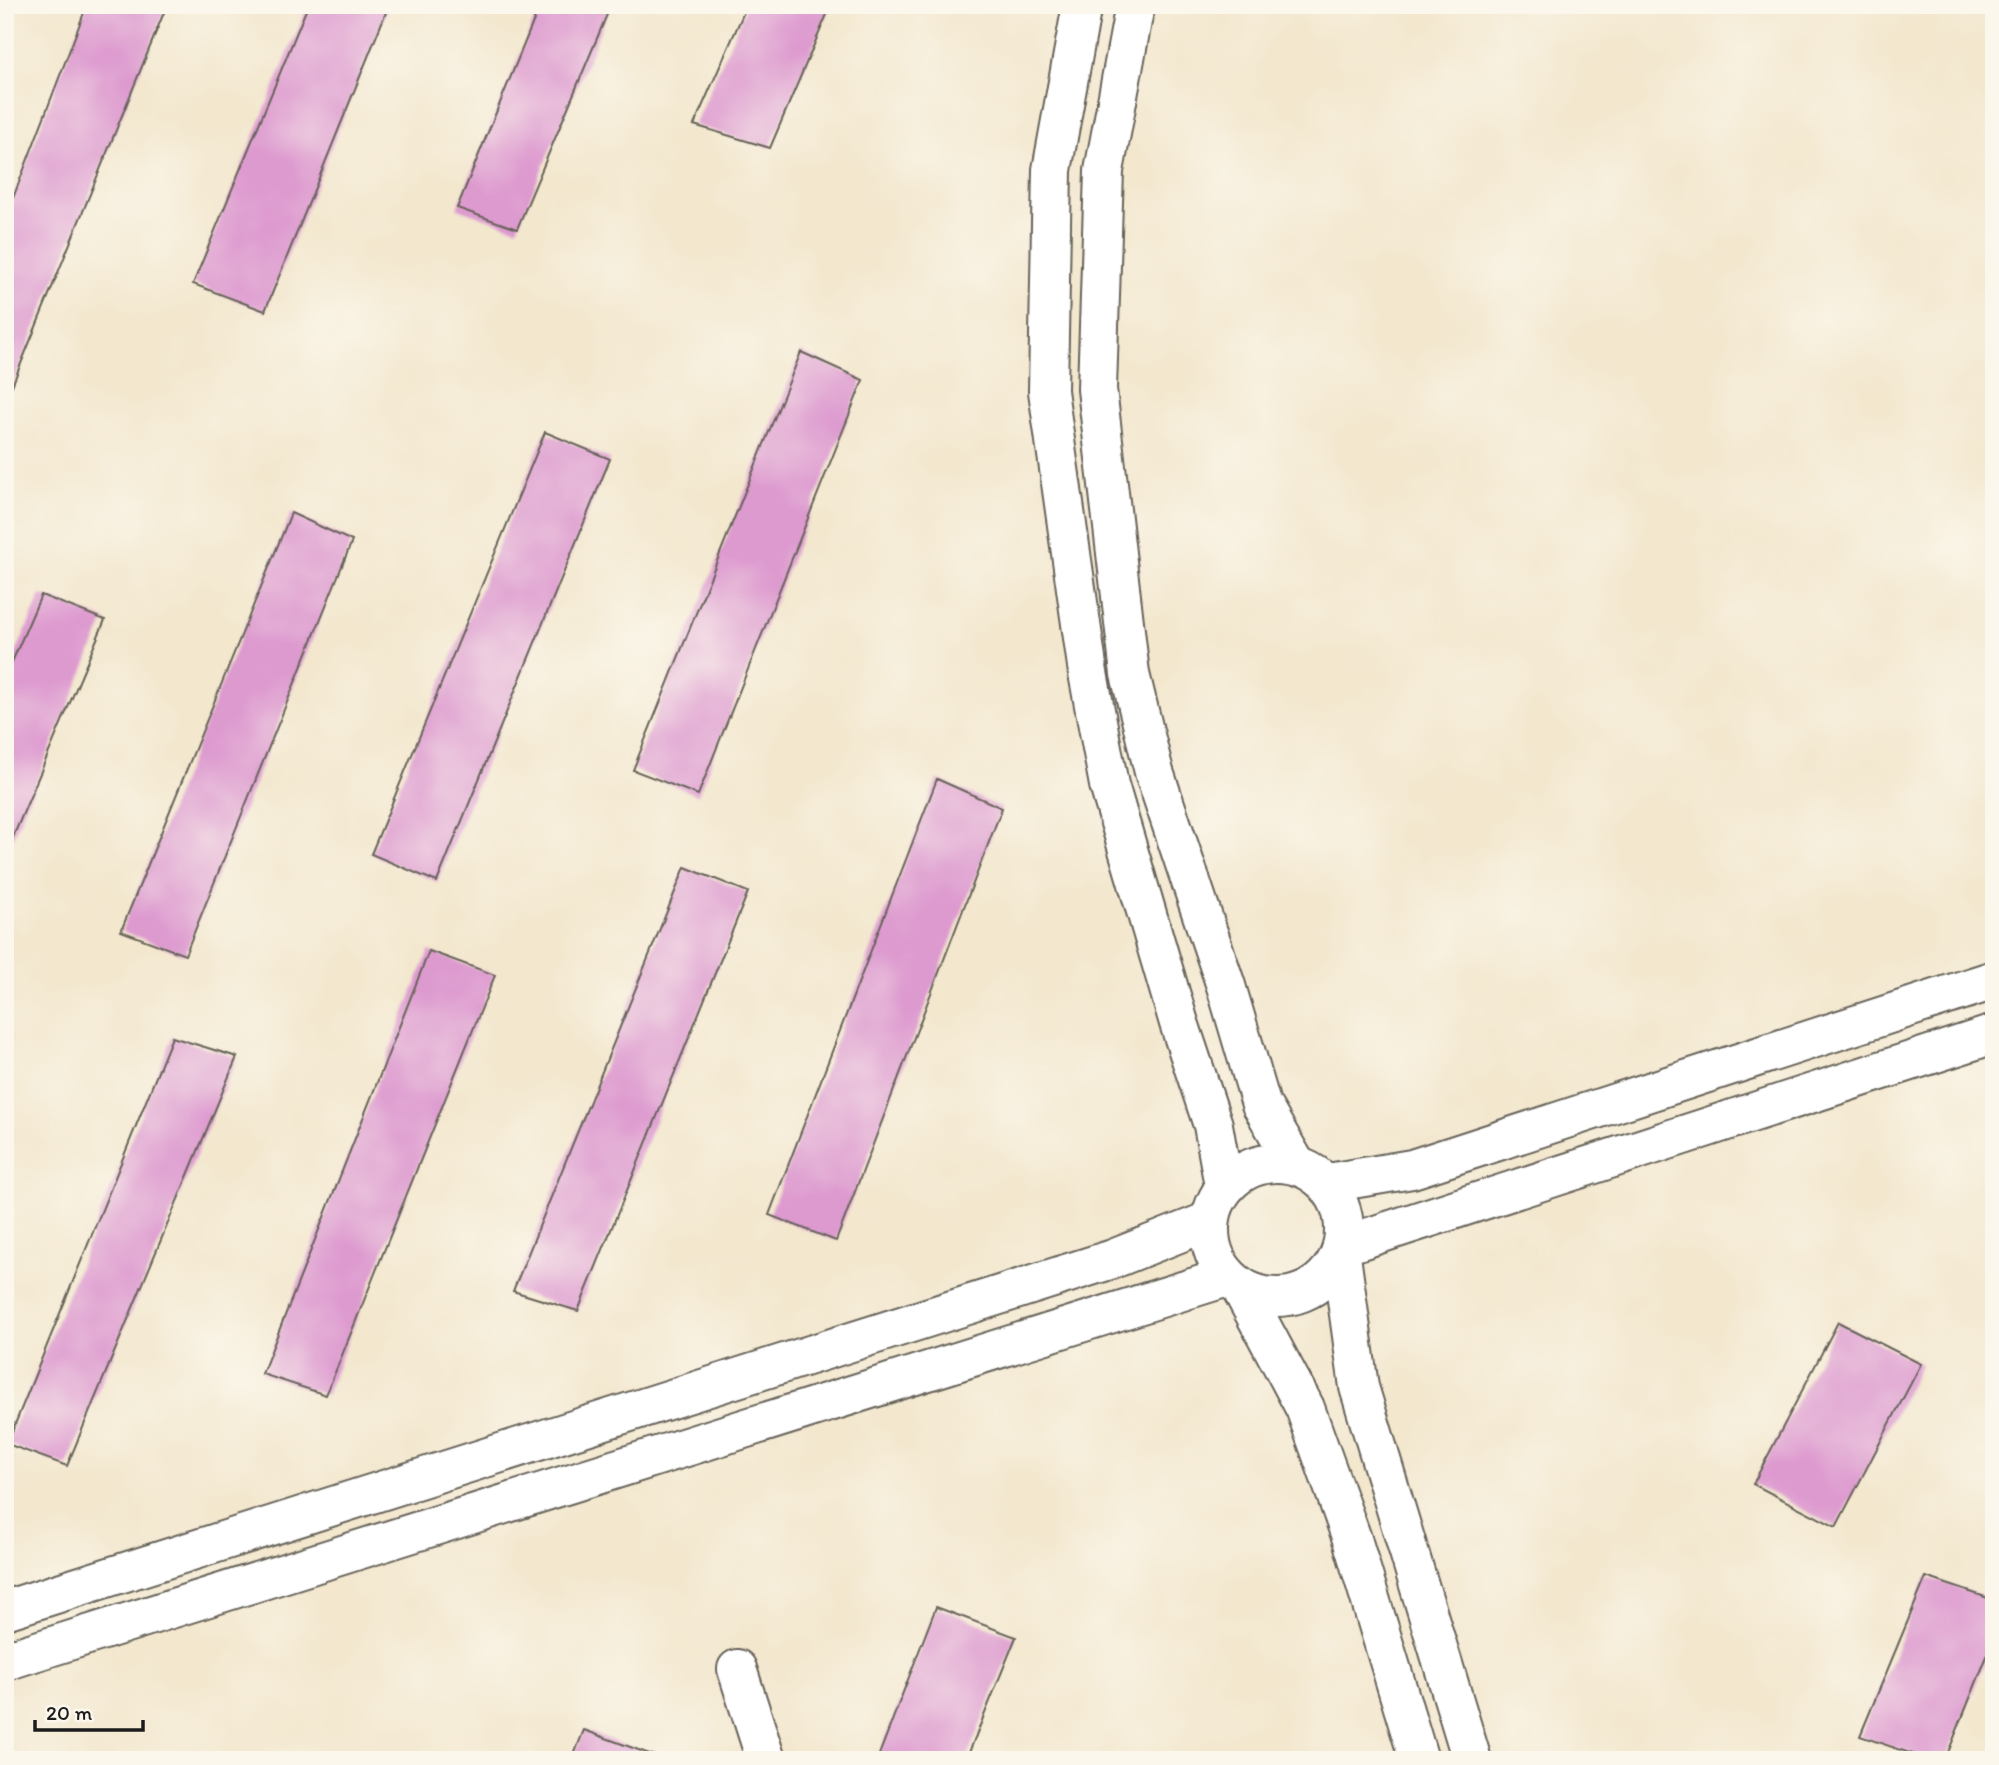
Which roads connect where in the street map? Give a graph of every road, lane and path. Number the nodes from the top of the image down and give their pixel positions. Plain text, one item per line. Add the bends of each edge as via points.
1 (1082, 5) edge
2 (1136, 5) edge
3 (1052, 170) junction
4 (1104, 171) junction
5 (1154, 772) junction
6 (1109, 785) junction
7 (1994, 980) edge
8 (1994, 1034) edge
9 (1295, 1163) junction
10 (1328, 1182) junction
11 (1224, 1186) junction
12 (1209, 1221) junction
13 (1342, 1251) junction
14 (1234, 1283) junction
15 (5, 1610) edge
16 (5, 1661) edge
17 (737, 1669) dead end
18 (766, 1760) edge
19 (1419, 1760) edge
20 (1472, 1760) edge

1 - 3 street
2 - 4 street
3 - 4 street
3 - 6 street via 1048,391 1088,673
4 - 5 street via 1097,389 1130,674
5 - 6 street
5 - 9 street via 1261,1104
6 - 11 street via 1213,1125
7 - 10 street via 1412,1169
8 - 13 street
9 - 10 street
9 - 11 street via 1256,1164
10 - 13 street via 1346,1217
11 - 12 street
12 - 14 street via 1212,1251
12 - 15 street via 1113,1259
13 - 14 street via 1317,1286 1279,1298
13 - 20 street via 1359,1387
14 - 16 street
14 - 19 street via 1305,1408 1352,1539
17 - 18 street

